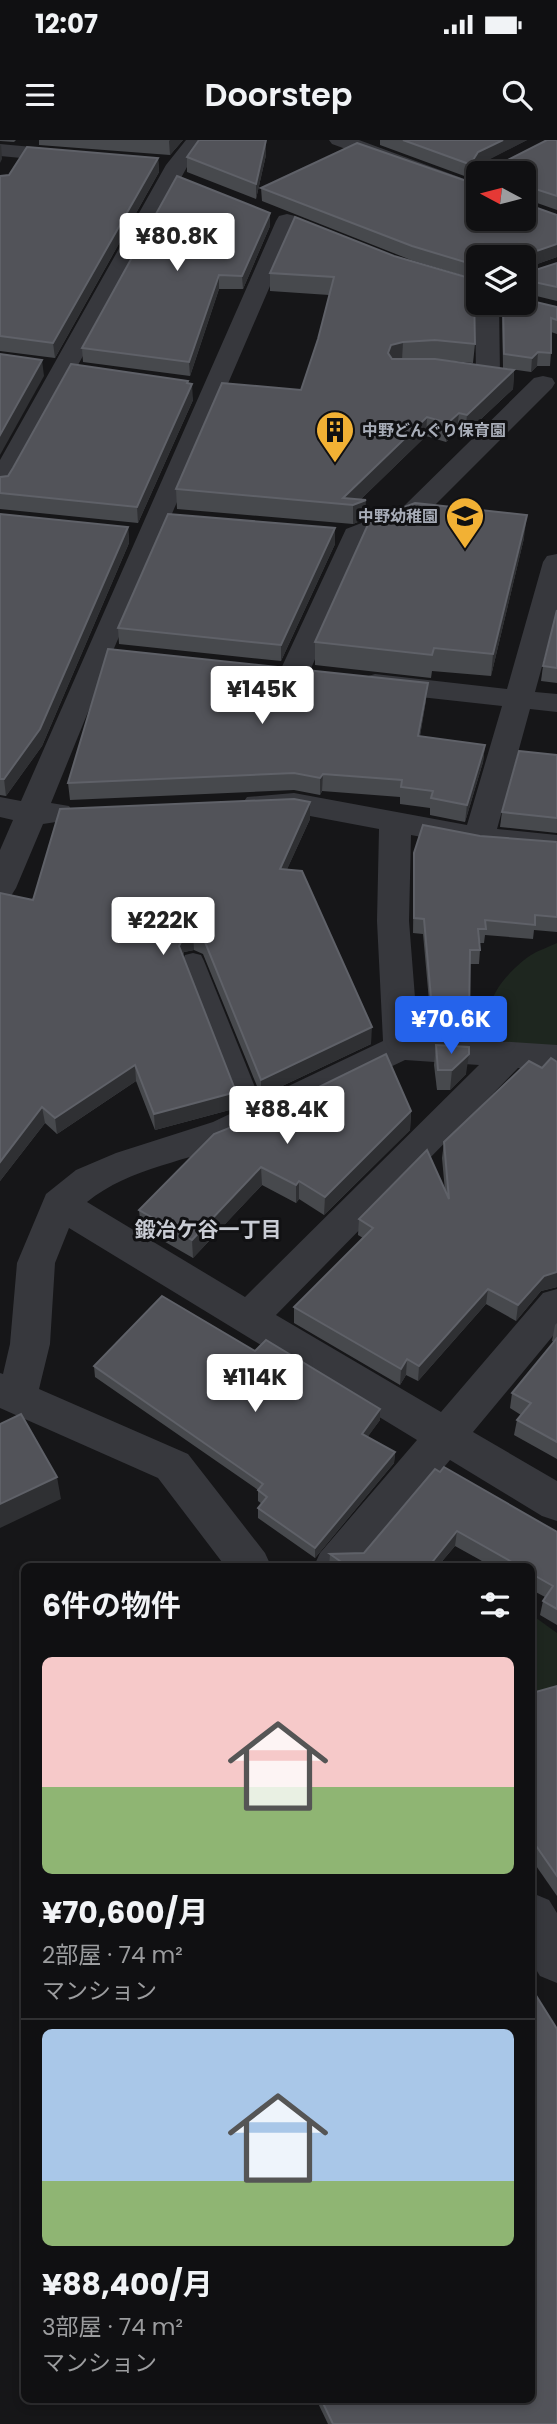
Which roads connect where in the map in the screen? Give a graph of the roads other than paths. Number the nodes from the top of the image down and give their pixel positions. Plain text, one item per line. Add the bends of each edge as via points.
1 (197, 140) edge
2 (354, 142) edge
3 (16, 147) edge
4 (99, 159) edge
5 (151, 163) edge
6 (7, 173) edge
7 (179, 175) junction
8 (466, 182) edge
9 (262, 211) edge
10 (287, 221) junction
11 (311, 230) edge
12 (485, 315) edge
13 (39, 365) edge
14 (66, 368) junction
15 (93, 372) edge
16 (550, 384) edge
17 (0, 483) edge
18 (557, 562) edge
19 (519, 700) junction
20 (557, 704) edge
21 (225, 806) edge
22 (0, 807) edge
23 (88, 812) edge
24 (33, 814) junction
25 (395, 820) junction
26 (479, 838) junction
27 (557, 845) edge
28 (0, 888) edge
29 (193, 961) dead end
30 (401, 1047) junction
31 (510, 1055) junction
32 (557, 1058) edge
33 (255, 1117) junction
34 (59, 1204) junction
35 (557, 1304) edge
36 (248, 1319) junction
37 (8, 1393) edge
38 (446, 1437) junction
39 (557, 1503) edge
40 (248, 1563) edge
41 (338, 1563) edge
42 (535, 1922) edge
43 (557, 1959) edge

1 - 7 street
2 - 8 street
3 - 4 street
3 - 6 street
5 - 7 street
7 - 14 street
9 - 10 street
10 - 11 street
10 - 24 street via 200,388 111,654
12 - 16 street via 478,374
13 - 14 street
14 - 15 street
14 - 17 street
16 - 19 street via 412,513 343,534 308,674
18 - 19 street
19 - 20 street
19 - 26 street
21 - 25 street via 294,803
22 - 24 street
23 - 24 street
24 - 28 street
25 - 26 street
25 - 30 street via 393,921
26 - 27 street
29 - 33 lane
30 - 31 street
30 - 33 street
31 - 32 street
31 - 36 street
33 - 34 street via 89,1180
34 - 36 street
34 - 37 street via 36,1263 30,1344
35 - 38 street
36 - 38 street
37 - 40 street via 173,1466
38 - 39 street
38 - 41 street
42 - 43 street

